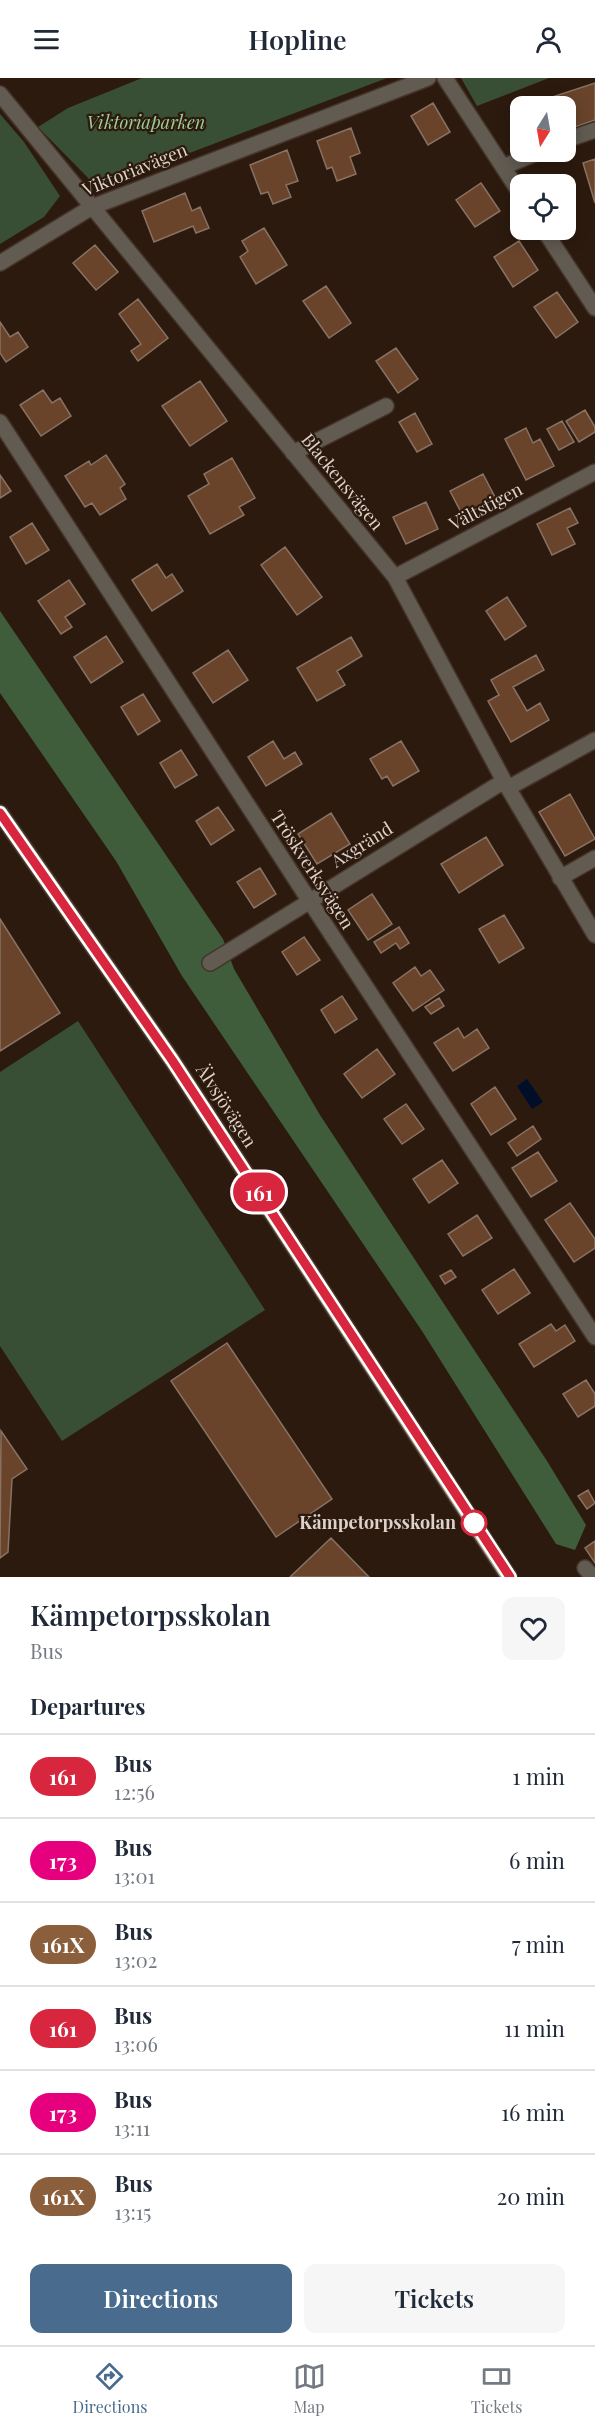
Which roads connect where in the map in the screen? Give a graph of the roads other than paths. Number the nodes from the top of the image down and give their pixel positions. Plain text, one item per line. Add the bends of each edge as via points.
1 (428, 78) edge
2 (445, 78) edge
3 (0, 94) edge
4 (595, 130) edge
5 (576, 137) edge
6 (516, 162) edge
7 (504, 167) junction
8 (510, 177) edge
9 (92, 207) junction
10 (551, 240) edge
11 (0, 263) edge
12 (595, 308) edge
13 (386, 406) dead end
14 (0, 422) edge
15 (293, 453) junction
16 (595, 472) edge
17 (395, 577) junction
18 (595, 740) edge
19 (506, 784) junction
20 (1, 816) edge
21 (595, 858) edge
22 (560, 878) junction
23 (309, 900) junction
24 (595, 935) edge
25 (210, 963) dead end
26 (595, 1337) edge
27 (510, 1577) edge

1 - 9 street, Viktoriavägen
2 - 7 street
3 - 9 street, Blackensvägen
4 - 5 street
6 - 7 street
7 - 8 street
9 - 11 street, Viktoriavägen
9 - 15 street, Blackensvägen
10 - 12 street
13 - 15 street
14 - 23 street, Tröskverksvägen
15 - 17 street, Blackensvägen
16 - 17 street, Vältstigen
17 - 19 street, Blackensvägen
18 - 19 street, Axgränd
19 - 22 street, Blackensvägen
19 - 23 street, Axgränd
20 - 27 main road, Älvsjövägen via 172,1060
21 - 22 street
22 - 24 street, Blackensvägen
23 - 25 street, Axgränd
23 - 26 street, Tröskverksvägen

